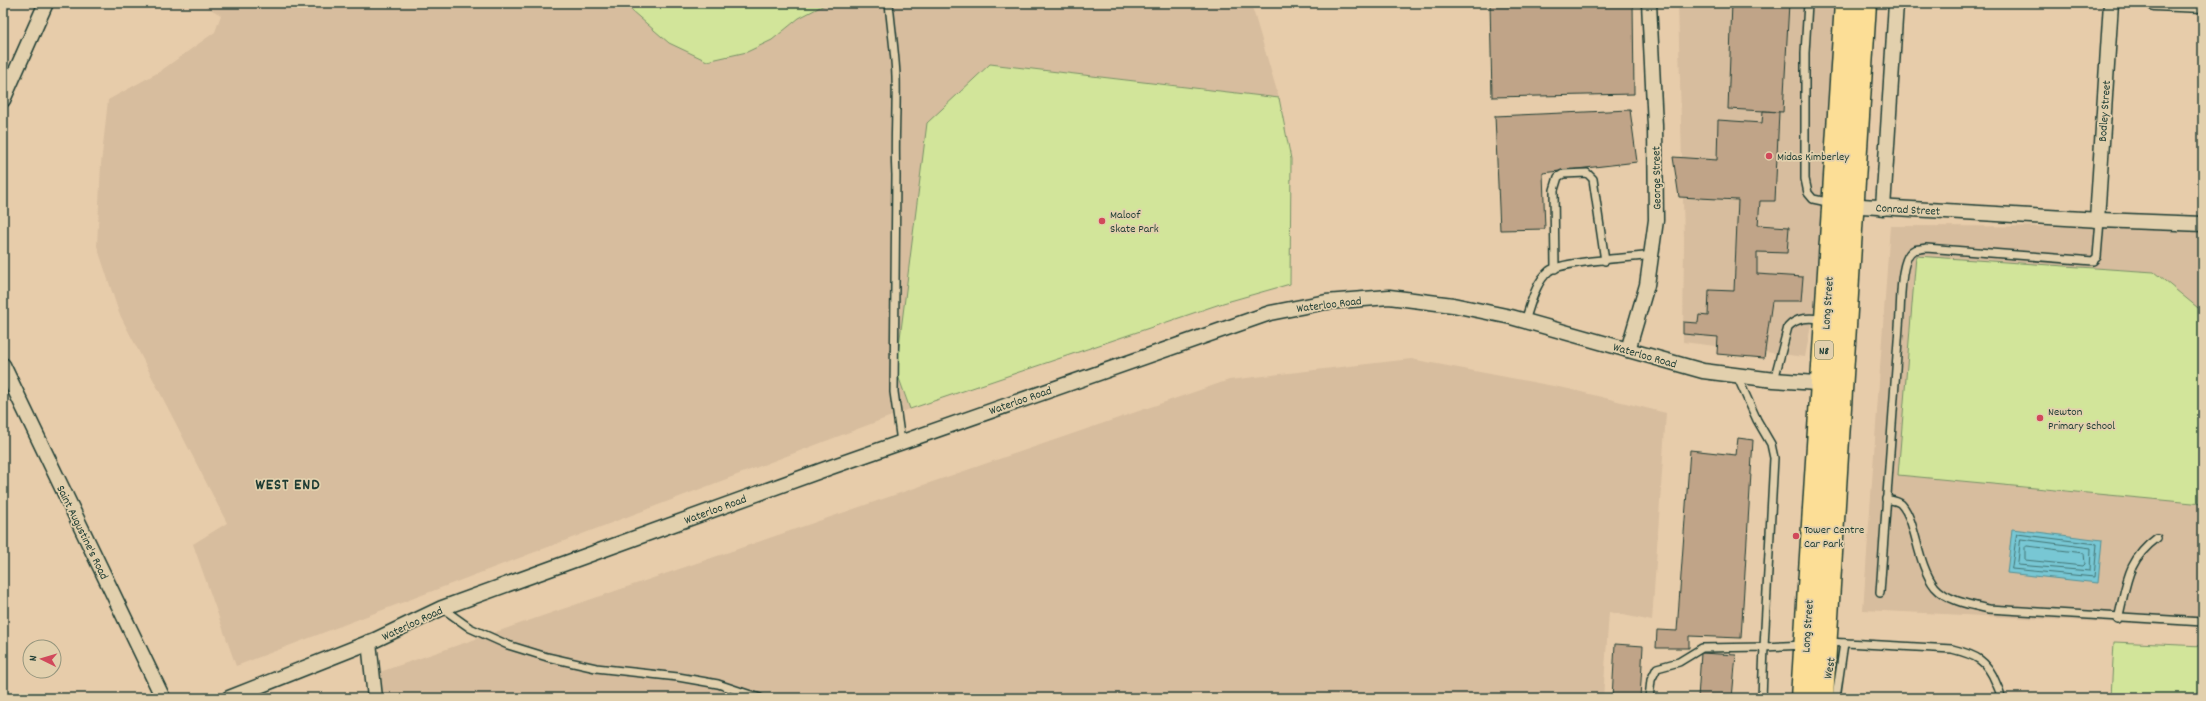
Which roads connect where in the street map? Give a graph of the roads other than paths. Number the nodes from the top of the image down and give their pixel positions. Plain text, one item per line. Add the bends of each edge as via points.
1 (46, 3) edge
2 (889, 3) edge
3 (1649, 3) edge
4 (1808, 3) edge
5 (1846, 3) edge
6 (1865, 3) edge
7 (1896, 3) edge
8 (2111, 3) edge
9 (2154, 3) edge
10 (2203, 5) edge
11 (3, 100) edge
12 (1843, 205) junction
13 (1883, 208) junction
14 (2099, 220) junction
15 (2203, 224) edge
16 (1653, 255) junction
17 (1605, 261) junction
18 (1555, 269) junction
19 (1826, 319) junction
20 (1525, 321) junction
21 (1628, 350) junction
22 (3, 365) edge
23 (1737, 376) junction
24 (1774, 380) junction
25 (1831, 384) junction
26 (901, 442) junction
27 (1886, 499) junction
28 (2157, 538) dead end
29 (1880, 593) dead end
30 (442, 608) junction
31 (2118, 619) junction
32 (2203, 622) edge
33 (369, 642) junction
34 (1821, 643) junction
35 (1764, 647) junction
36 (163, 698) edge
37 (228, 698) edge
38 (375, 698) edge
39 (760, 698) edge
40 (1649, 698) edge
41 (1762, 698) edge
42 (1802, 698) edge
43 (1822, 698) edge
44 (1836, 698) edge
45 (2001, 698) edge

1 - 11 street
2 - 26 lane via 896,74 894,392
3 - 16 street, George Street via 1656,212
4 - 12 lane, Conrad Street via 1805,53 1805,179 1808,193 1813,199
5 - 12 highway, Long Street / N8
6 - 12 highway, Long Street / N8
7 - 13 street
8 - 14 street, Bodley Street
9 - 10 street
12 - 13 street, Conrad Street
12 - 19 highway, Long Street / N8
12 - 25 highway, Long Street / N8
13 - 14 street, Conrad Street
14 - 15 street, Conrad Street
14 - 27 lane via 2097,257 2093,261 1926,248 1913,250 1908,254 1903,276
16 - 17 lane
16 - 21 street, George Street
17 - 18 lane via 1565,265
17 - 18 lane via 1593,179 1587,173 1563,174 1558,177 1554,190
18 - 20 lane via 1541,281 1534,293
19 - 24 lane via 1802,318 1788,327
19 - 25 highway, Long Street / N8
20 - 21 street, Waterloo Road
20 - 26 street, Waterloo Road via 1453,305 1389,297 1298,307 1270,313
21 - 23 street, Waterloo Road via 1703,371
22 - 36 street, Saint Augustine's Road
23 - 24 street, Waterloo Road
23 - 35 lane via 1757,420 1772,444 1774,458
24 - 25 street, Waterloo Road
25 - 34 highway, Long Street / N8
26 - 30 street, Waterloo Road
27 - 29 lane
27 - 31 lane via 1900,502 1906,512 1923,564 1935,587 1949,597 1988,609
28 - 31 lane via 2143,548 2132,564
30 - 33 street, Waterloo Road
30 - 39 lane via 470,628 547,657 596,668 718,684
31 - 32 lane
33 - 37 street, Waterloo Road
33 - 38 street
34 - 35 lane
34 - 42 highway, Long Street / N8
34 - 43 highway, Long Street / N8
34 - 44 lane, West
34 - 45 lane via 1952,649 1968,653 1984,661 1993,675
35 - 40 lane via 1702,648 1679,662 1661,666 1654,672
35 - 41 lane

